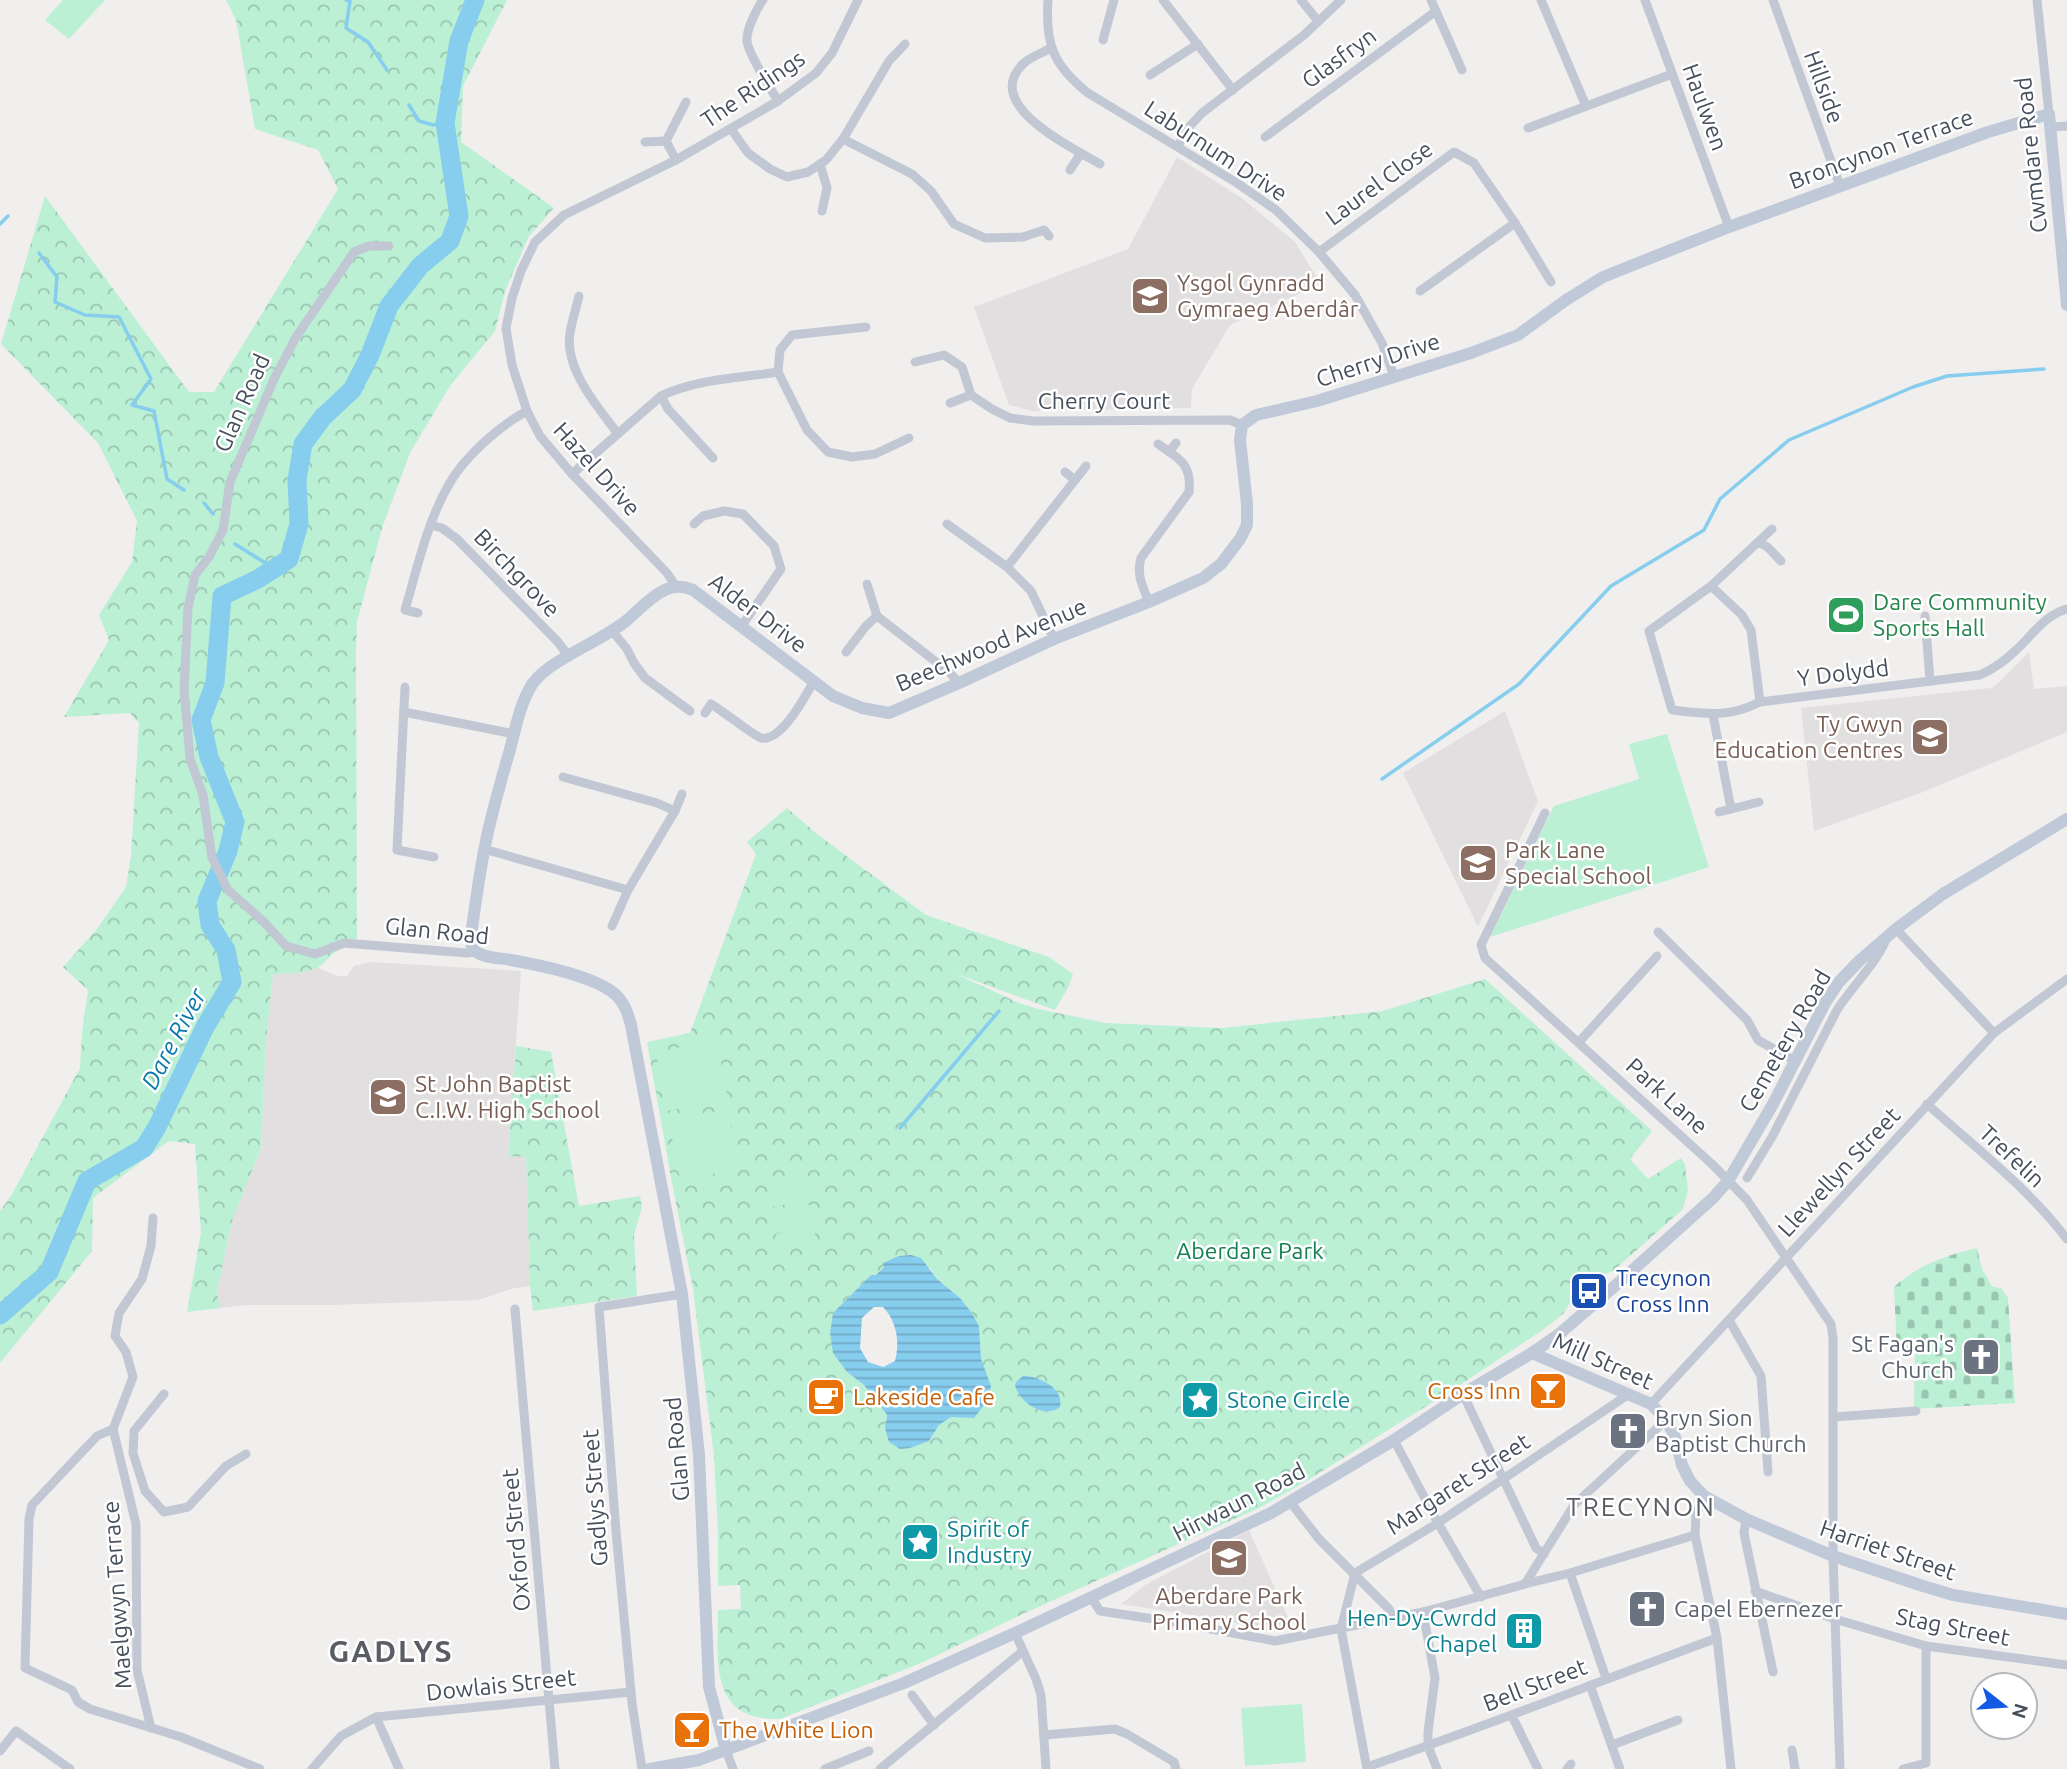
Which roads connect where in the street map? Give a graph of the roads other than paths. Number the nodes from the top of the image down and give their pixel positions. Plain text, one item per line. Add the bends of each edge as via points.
1 (763, 0) edge
2 (858, 0) edge
3 (1048, 0) edge
4 (1114, 0) edge
5 (1163, 0) edge
6 (1301, 0) edge
7 (1340, 0) edge
8 (1431, 0) edge
9 (1541, 0) edge
10 (1645, 0) edge
11 (1773, 0) edge
12 (2037, 0) edge
13 (1436, 11) junction
14 (1318, 21) junction
15 (1103, 40) dead end
16 (905, 44) dead end
17 (1198, 44) junction
18 (1051, 48) junction
19 (1462, 71) dead end
20 (1672, 74) junction
21 (1150, 75) dead end
22 (1233, 90) junction
23 (778, 101) junction
24 (685, 102) dead end
25 (1586, 106) junction
26 (2049, 121) junction
27 (2067, 126) edge
28 (1528, 128) dead end
29 (731, 129) junction
30 (1265, 137) dead end
31 (843, 139) junction
32 (666, 141) junction
33 (645, 142) dead end
34 (1178, 146) junction
35 (1081, 153) junction
36 (676, 160) junction
37 (820, 164) junction
38 (1100, 164) dead end
39 (1070, 170) dead end
40 (1840, 186) junction
41 (822, 211) dead end
42 (1515, 223) junction
43 (1729, 227) junction
44 (1049, 236) dead end
45 (389, 246) dead end
46 (1319, 252) junction
47 (1551, 282) dead end
48 (1420, 291) dead end
49 (579, 296) dead end
50 (2067, 305) edge
51 (866, 327) dead end
52 (915, 362) dead end
53 (778, 372) junction
54 (1394, 376) junction
55 (971, 395) junction
56 (661, 397) junction
57 (950, 403) dead end
58 (527, 411) junction
59 (1242, 425) junction
60 (618, 434) junction
61 (909, 438) dead end
62 (1176, 443) dead end
63 (1158, 444) dead end
64 (1169, 452) junction
65 (713, 458) dead end
66 (1086, 466) dead end
67 (1065, 472) dead end
68 (572, 474) junction
69 (1075, 480) junction
70 (432, 524) junction
71 (694, 524) dead end
72 (947, 524) dead end
73 (1772, 529) dead end
74 (1757, 542) junction
75 (1781, 561) dead end
76 (1007, 567) junction
77 (867, 584) dead end
78 (675, 585) junction
79 (1711, 586) junction
80 (1149, 602) junction
81 (2067, 610) edge
82 (418, 613) dead end
83 (877, 616) junction
84 (1925, 616) dead end
85 (741, 627) junction
86 (612, 632) junction
87 (1054, 639) junction
88 (846, 652) dead end
89 (569, 657) junction
90 (814, 681) junction
91 (1930, 681) junction
92 (959, 683) junction
93 (405, 687) dead end
94 (1760, 702) junction
95 (690, 711) dead end
96 (404, 712) junction
97 (705, 713) dead end
98 (1713, 715) junction
99 (514, 734) junction
100 (563, 777) dead end
101 (682, 794) dead end
102 (1759, 802) dead end
103 (1731, 809) junction
104 (675, 811) junction
105 (1719, 812) dead end
106 (1545, 813) dead end
107 (2067, 818) edge
108 (484, 849) junction
109 (434, 858) dead end
110 (628, 890) junction
111 (612, 926) dead end
112 (1658, 932) dead end
113 (1892, 932) junction
114 (475, 952) junction
115 (1657, 956) dead end
116 (2067, 979) edge
117 (1994, 1033) junction
118 (1579, 1042) junction
119 (1795, 1061) junction
120 (1927, 1104) junction
121 (1752, 1141) junction
122 (1765, 1147) junction
123 (1746, 1178) dead end
124 (1728, 1181) junction
125 (153, 1218) dead end
126 (2067, 1239) edge
127 (1786, 1257) junction
128 (682, 1294) junction
129 (515, 1309) dead end
130 (1729, 1320) junction
131 (1532, 1353) junction
132 (164, 1394) dead end
133 (1464, 1394) junction
134 (1629, 1394) junction
135 (1651, 1404) junction
136 (1916, 1411) dead end
137 (1834, 1417) junction
138 (1666, 1420) junction
139 (114, 1425) junction
140 (1394, 1440) junction
141 (246, 1454) dead end
142 (1768, 1472) dead end
143 (1504, 1477) junction
144 (143, 1485) junction
145 (130, 1494) junction
146 (1704, 1496) junction
147 (1291, 1503) junction
148 (1746, 1519) junction
149 (1438, 1523) junction
150 (1695, 1535) junction
151 (1544, 1554) junction
152 (1833, 1556) junction
153 (1570, 1573) junction
154 (1354, 1576) junction
155 (1525, 1584) junction
156 (1755, 1591) junction
157 (1091, 1597) junction
158 (1481, 1597) junction
159 (1423, 1612) junction
160 (2067, 1614) edge
161 (1392, 1618) junction
162 (1835, 1619) junction
163 (1341, 1629) junction
164 (1015, 1633) junction
165 (1717, 1638) junction
166 (1926, 1646) junction
167 (1023, 1651) junction
168 (2067, 1665) edge
169 (1773, 1672) dead end
170 (1606, 1678) junction
171 (1590, 1685) junction
172 (631, 1692) junction
173 (912, 1695) dead end
174 (549, 1700) junction
175 (1512, 1716) junction
176 (376, 1717) junction
177 (1678, 1720) dead end
178 (934, 1725) junction
179 (150, 1728) junction
180 (1044, 1735) junction
181 (1612, 1745) junction
182 (1428, 1746) junction
183 (726, 1750) junction
184 (1792, 1750) dead end
185 (0, 1751) edge
186 (869, 1751) dead end
187 (1367, 1768) edge
188 (70, 1769) edge
189 (260, 1769) edge
190 (312, 1769) edge
191 (399, 1769) edge
192 (555, 1769) edge
193 (642, 1769) edge
194 (650, 1769) edge
195 (733, 1769) edge
196 (825, 1769) edge
197 (880, 1769) edge
198 (1046, 1769) edge
199 (1176, 1769) edge
200 (1437, 1769) edge
201 (1538, 1769) edge
202 (1620, 1769) edge
203 (1731, 1769) edge
204 (1795, 1769) edge
205 (1840, 1769) edge
206 (1903, 1769) edge

1 - 23 street via 747,41
2 - 23 street, The Ridings via 816,73
3 - 18 street, Laburnum Drive via 1046,25
4 - 15 street
5 - 17 street
6 - 14 street
7 - 14 street
8 - 13 street
9 - 25 street
10 - 20 street, Haulwen
11 - 40 street, Hillside
12 - 26 street, Cwmdare Road
13 - 19 street
13 - 30 street, Glasfryn
14 - 22 street
16 - 31 street via 889,61
17 - 21 street
17 - 22 street
18 - 34 street, Laburnum Drive via 1067,74 1088,93
18 - 35 street via 1017,70 1014,96 1025,114
20 - 25 street
20 - 43 street, Haulwen
22 - 34 street via 1202,113
23 - 29 street, The Ridings
24 - 32 street
25 - 28 street
26 - 27 street
26 - 40 street, Broncynon Terrace via 1988,132
26 - 50 street, Cwmdare Road
29 - 36 street, The Ridings
29 - 37 street via 748,153 787,177
31 - 37 street
31 - 44 street via 912,174 931,191 954,224 985,239 1023,237 1044,230
32 - 33 street
32 - 36 street
34 - 46 street, Laburnum Drive via 1276,210
35 - 38 street
35 - 39 street
36 - 58 street, Hazel Drive via 564,215 534,242 512,298 506,328
37 - 41 street via 827,188
40 - 43 street, Broncynon Terrace
42 - 46 street, Laurel Close via 1474,163 1454,152
42 - 47 street, Laurel Close
42 - 48 street
43 - 54 street, Cherry Drive via 1603,277 1518,335
45 - 114 street, Glan Road via 354,252 296,337 229,482 223,530 195,575 188,608 184,690 190,759 203,795 212,858 228,890 286,946 316,954 344,943
46 - 54 street, Laburnum Drive via 1355,295
49 - 60 street via 569,336 573,362 583,386
51 - 53 street via 792,335 779,350
52 - 55 street via 944,355 962,367
53 - 56 street via 697,383
53 - 61 street via 807,430 828,452 852,457 875,454
54 - 59 street, Cherry Drive via 1256,415
55 - 57 street
55 - 59 street, Cherry Court via 1010,418 1033,421 1230,420
56 - 60 street
56 - 65 street
58 - 68 street, Hazel Drive via 540,436
58 - 70 street via 492,434 468,461 449,484
59 - 80 street via 1247,504 1243,532 1221,564 1203,578
60 - 68 street
62 - 64 street
63 - 64 street
64 - 80 street via 1188,469 1191,479 1189,492 1141,558 1138,574
66 - 69 street
67 - 69 street
68 - 78 street, Hazel Drive
69 - 76 street
70 - 82 street via 405,610
70 - 89 street, Birchgrove via 457,538
71 - 85 street via 703,516 724,511 743,514 775,545 781,569
72 - 76 street
73 - 74 street, Y Dolydd
74 - 75 street
74 - 79 street, Y Dolydd
76 - 87 street via 1031,592
77 - 83 street
78 - 85 street, Alder Drive via 693,590
78 - 86 street
79 - 94 street via 1751,630
79 - 98 street, Y Dolydd via 1649,631 1672,710
80 - 87 street, Beechwood Avenue
81 - 91 street, Y Dolydd via 2055,612 1994,668 1980,675
83 - 88 street
83 - 92 street
84 - 91 street
85 - 90 street, Alder Drive
86 - 89 street
86 - 95 street via 645,678
87 - 92 street, Beechwood Avenue
89 - 99 street via 533,684
90 - 92 street, Beechwood Avenue via 833,696 888,713
90 - 97 street via 773,736 760,738 711,704
91 - 94 street, Y Dolydd
93 - 96 street
94 - 98 street, Y Dolydd via 1741,712
96 - 99 street
96 - 109 street via 397,850
98 - 103 street
99 - 108 street
100 - 104 street
101 - 104 street
102 - 103 street
103 - 105 street
104 - 110 street
106 - 118 street, Park Lane via 1481,945 1485,958 1498,972
107 - 113 street, Cemetery Road via 1943,894
108 - 110 street
108 - 114 street via 471,936
110 - 111 street
112 - 119 street via 1747,1020 1758,1040
113 - 117 street
113 - 119 street, Cemetery Road via 1839,982
113 - 122 street, Cemetery Road via 1836,1010
114 - 128 street, Glan Road via 594,981 617,995 625,1006
115 - 118 street
116 - 117 street, Llewellyn Street
117 - 120 street, Llewellyn Street
118 - 124 street, Park Lane
119 - 121 street, Cemetery Road
120 - 126 street, Trefelin
120 - 127 street, Llewellyn Street
121 - 122 street, Cemetery Road
121 - 124 street, Cemetery Road
122 - 123 street, Cemetery Road
124 - 127 street, Park Lane
124 - 131 street, Hirwaun Road via 1616,1285
125 - 139 street via 142,1279 119,1313 115,1336 126,1352 132,1377
127 - 130 street, Llewellyn Street
127 - 137 street, Park Lane via 1831,1324
128 - 172 street, Gadlys Street via 599,1307
128 - 183 street, Glan Road via 704,1526 709,1688
129 - 174 street, Oxford Street
130 - 135 street, Llewellyn Street
130 - 142 street via 1761,1376
131 - 133 street, Hirwaun Road
131 - 134 street, Mill Street
132 - 144 street via 134,1431 133,1453
133 - 140 street, Hirwaun Road
133 - 143 street
134 - 135 street, Mill Street
134 - 143 street, Margaret Street
135 - 138 street, Mill Street
136 - 137 street
137 - 152 street, Park Lane
138 - 146 street, Mill Street via 1690,1481
138 - 151 street via 1574,1506
139 - 145 street, Maelgwyn Terrace
139 - 179 street via 97,1436 32,1505 26,1668 72,1690 78,1702 90,1709
140 - 147 street, Hirwaun Road
140 - 149 street
141 - 144 street via 226,1466 188,1507 164,1512
143 - 149 street, Margaret Street
143 - 151 street via 1536,1548
144 - 145 street
145 - 179 street, Maelgwyn Terrace via 136,1524 137,1670
146 - 148 street, Harriet Street
146 - 150 street via 1696,1515
147 - 154 street
147 - 157 street, Hirwaun Road
148 - 152 street, Harriet Street
148 - 156 street via 1744,1533
149 - 154 street, Margaret Street
149 - 158 street
150 - 153 street
150 - 165 street
151 - 155 street
152 - 160 street, Harriet Street via 1953,1595
152 - 162 street, Park Lane
153 - 155 street
153 - 170 street
154 - 161 street via 1385,1604
154 - 163 street
155 - 158 street
156 - 162 street, Stag Street
156 - 169 street
157 - 163 street via 1100,1611 1275,1641
157 - 164 street, Hirwaun Road
158 - 159 street
159 - 161 street
159 - 182 street via 1435,1678
161 - 163 street
162 - 166 street, Stag Street
162 - 205 street, Park Lane
163 - 187 street
164 - 167 street
164 - 183 street, Hirwaun Road via 904,1683
165 - 170 street, Bell Street
165 - 203 street
166 - 168 street, Stag Street
166 - 206 street via 1926,1763
167 - 178 street
167 - 180 street via 1041,1695
170 - 171 street, Bell Street
171 - 175 street, Bell Street
171 - 181 street
172 - 174 street, Dowlais Street
172 - 193 street, Gadlys Street
173 - 178 street
174 - 176 street, Dowlais Street
174 - 192 street, Oxford Street
175 - 182 street, Bell Street
175 - 201 street
176 - 190 street via 341,1736
176 - 191 street
177 - 181 street
178 - 197 street
179 - 189 street
180 - 198 street
180 - 199 street via 1115,1729 1174,1762
181 - 202 street
182 - 187 street, Bell Street
182 - 200 street
183 - 194 street, Hirwaun Road
183 - 195 street
184 - 204 street
185 - 188 street via 16,1731
186 - 196 street

